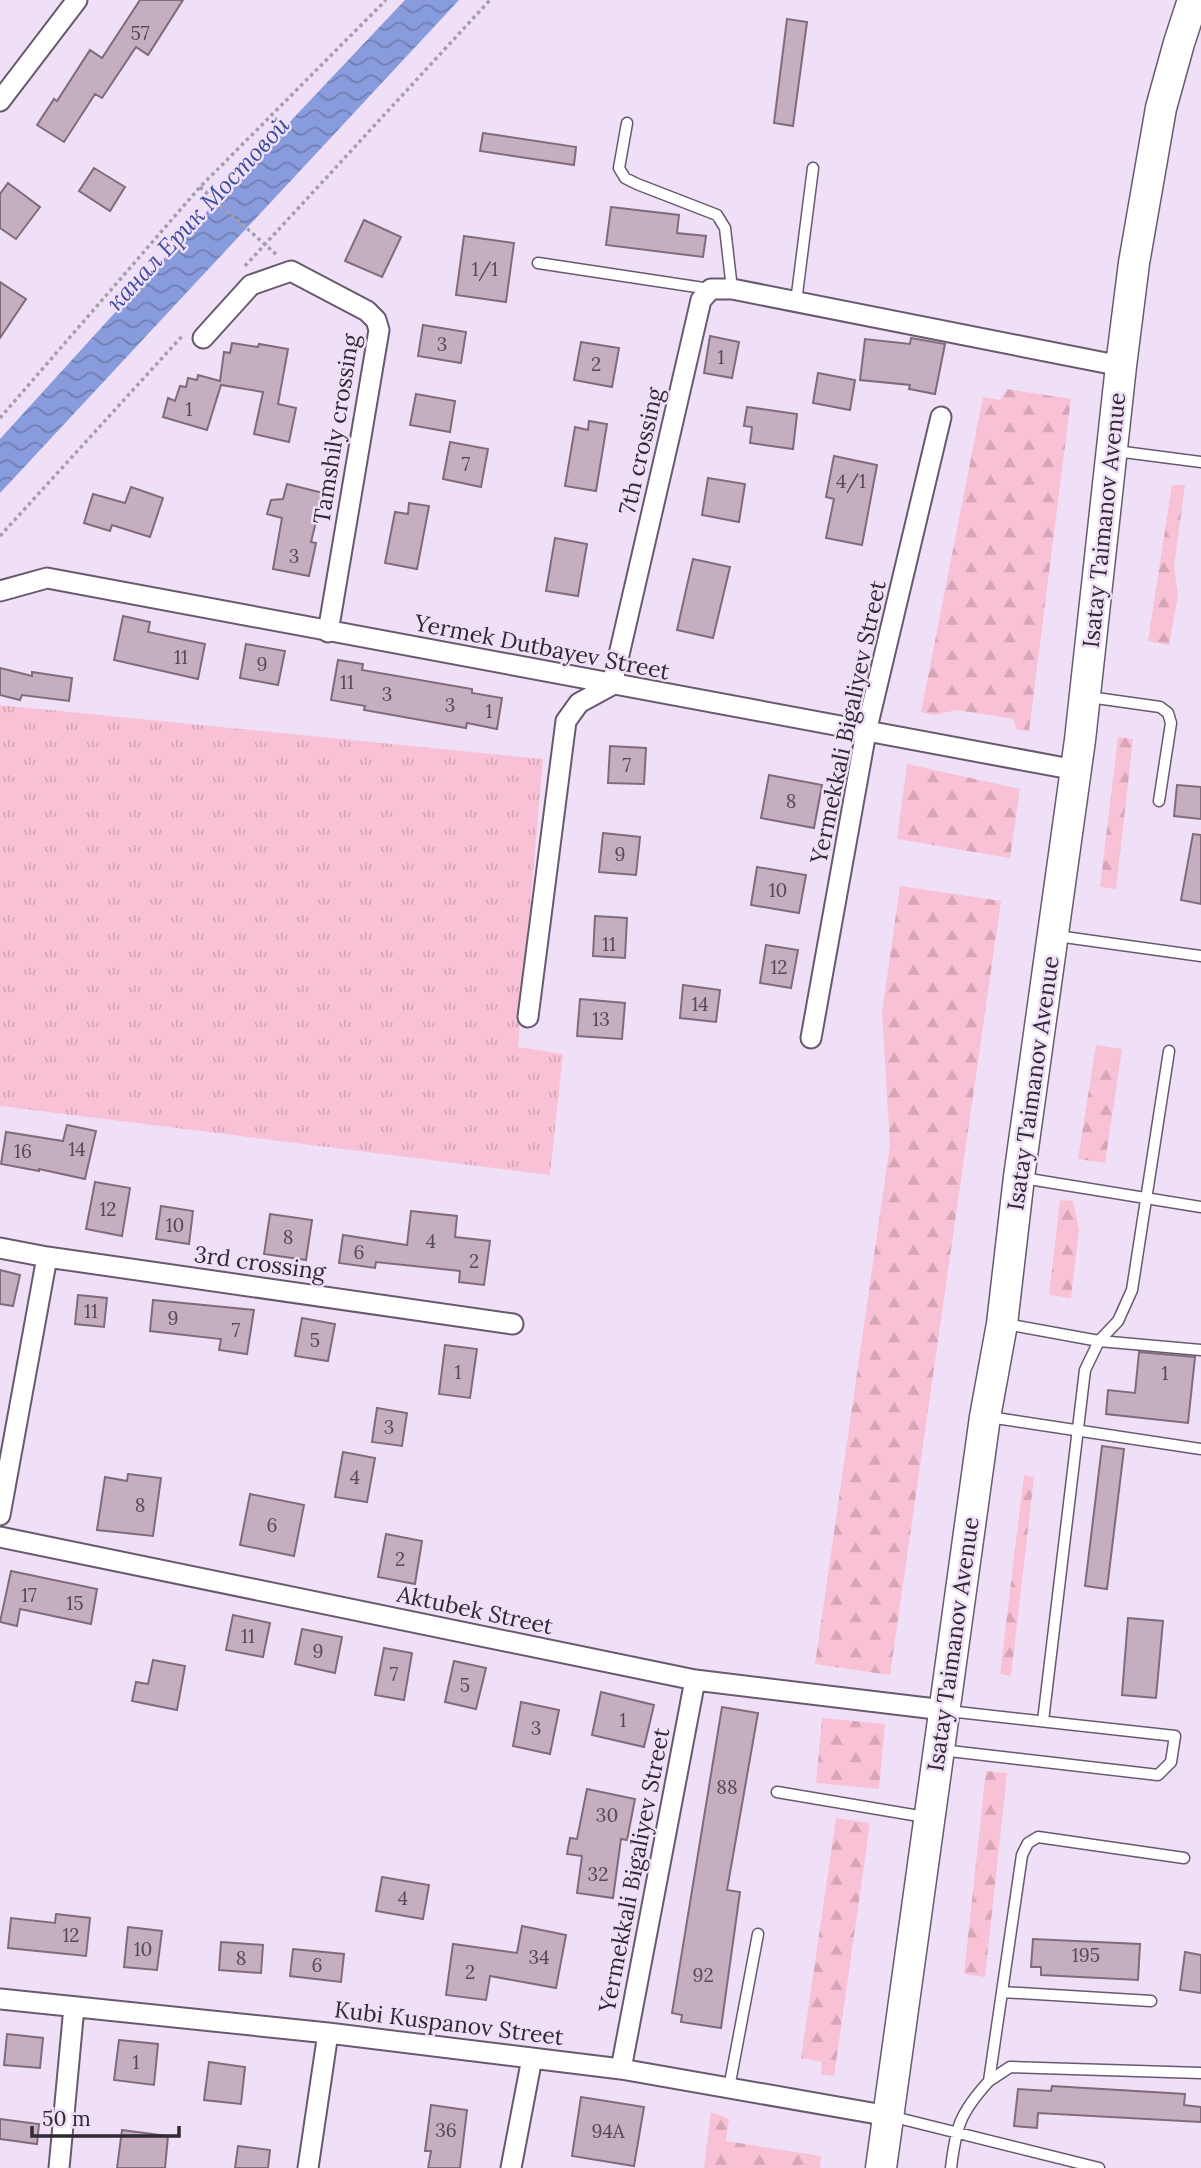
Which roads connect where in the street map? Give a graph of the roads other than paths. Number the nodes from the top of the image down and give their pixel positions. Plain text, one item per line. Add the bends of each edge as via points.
1 (77, 0) edge
2 (1193, 0) edge
3 (0, 101) edge
4 (627, 123) dead end
5 (813, 168) dead end
6 (538, 263) dead end
7 (710, 289) junction
8 (732, 289) junction
9 (796, 302) junction
10 (203, 338) dead end
11 (1121, 366) junction
12 (941, 418) dead end
13 (1112, 450) junction
14 (1201, 462) edge
15 (0, 591) edge
16 (328, 632) junction
17 (612, 685) junction
18 (1085, 696) junction
19 (866, 732) junction
20 (1076, 770) junction
21 (1159, 801) dead end
22 (1053, 935) junction
23 (1201, 956) edge
24 (528, 1017) dead end
25 (811, 1038) dead end
26 (1169, 1051) dead end
27 (1019, 1177) junction
28 (1146, 1198) junction
29 (1201, 1207) edge
30 (0, 1248) edge
31 (47, 1257) junction
32 (513, 1324) dead end
33 (1002, 1324) junction
34 (1099, 1341) junction
35 (1201, 1350) edge
36 (985, 1417) junction
37 (1078, 1431) junction
38 (1201, 1449) edge
39 (0, 1515) edge
40 (0, 1537) edge
41 (695, 1680) junction
42 (944, 1710) junction
43 (1043, 1720) junction
44 (938, 1749) junction
45 (777, 1792) dead end
46 (929, 1817) junction
47 (1184, 1858) dead end
48 (758, 1934) dead end
49 (1002, 1992) junction
50 (0, 1999) edge
51 (1151, 2001) dead end
52 (74, 2007) junction
53 (328, 2033) junction
54 (532, 2058) junction
55 (621, 2069) junction
56 (1201, 2073) edge
57 (989, 2081) junction
58 (729, 2088) junction
59 (889, 2116) junction
60 (955, 2132) junction
61 (59, 2168) edge
62 (308, 2168) edge
63 (511, 2168) edge
64 (881, 2168) edge
65 (951, 2168) edge
66 (1100, 2168) edge

1 - 3 street
2 - 11 main road, Isatay Taimanov Avenue via 1161,108
4 - 8 lane via 619,168 625,178 717,215 725,228
5 - 9 lane
6 - 7 lane
7 - 8 street
7 - 17 street, 7th crossing via 701,300
8 - 9 street
9 - 11 street
10 - 16 street, Tamshily crossing via 251,285 291,271 376,320 379,330
11 - 13 main road, Isatay Taimanov Avenue
12 - 19 street, Yermekkali Bigaliyev Street
13 - 14 lane
13 - 18 main road, Isatay Taimanov Avenue
15 - 16 street, Yermek Dutbayev Street via 47,578
16 - 17 street, Yermek Dutbayev Street
17 - 19 street, Yermek Dutbayev Street
17 - 24 street via 579,702 566,721
18 - 20 main road, Isatay Taimanov Avenue
18 - 21 lane via 1160,707 1168,713 1171,723
19 - 20 street, Yermek Dutbayev Street
19 - 25 street, Yermekkali Bigaliyev Street
20 - 22 main road, Isatay Taimanov Avenue
22 - 23 lane
22 - 27 main road, Isatay Taimanov Avenue
26 - 28 lane
27 - 28 lane
27 - 33 main road, Isatay Taimanov Avenue
28 - 29 lane
28 - 34 lane via 1132,1290 1118,1321
30 - 31 street, 3rd crossing
31 - 32 street, 3rd crossing
31 - 39 street
33 - 34 lane
33 - 36 main road, Isatay Taimanov Avenue
34 - 35 lane
34 - 37 lane via 1085,1370
36 - 37 lane
36 - 42 main road, Isatay Taimanov Avenue
37 - 38 lane
37 - 43 lane
40 - 41 street, Aktubek Street
41 - 42 street, Aktubek Street
41 - 55 street, Yermekkali Bigaliyev Street
42 - 43 lane
42 - 44 main road, Isatay Taimanov Avenue
43 - 44 lane via 1175,1736 1171,1762 1158,1775
44 - 46 main road, Isatay Taimanov Avenue
45 - 46 lane
46 - 59 main road, Isatay Taimanov Avenue
47 - 49 lane via 1038,1838 1028,1843 1022,1855
48 - 58 lane
49 - 51 lane
49 - 57 lane
50 - 52 street, Kubi Kuspanov Street
52 - 53 street, Kubi Kuspanov Street
52 - 61 street
53 - 54 street, Kubi Kuspanov Street
53 - 62 street
54 - 55 street, Kubi Kuspanov Street
54 - 63 street
55 - 58 street, Kubi Kuspanov Street
56 - 57 lane via 1010,2067
57 - 60 lane via 968,2104
58 - 59 street, Kubi Kuspanov Street
59 - 60 lane
59 - 64 main road, Isatay Taimanov Avenue
60 - 65 lane
60 - 66 lane

